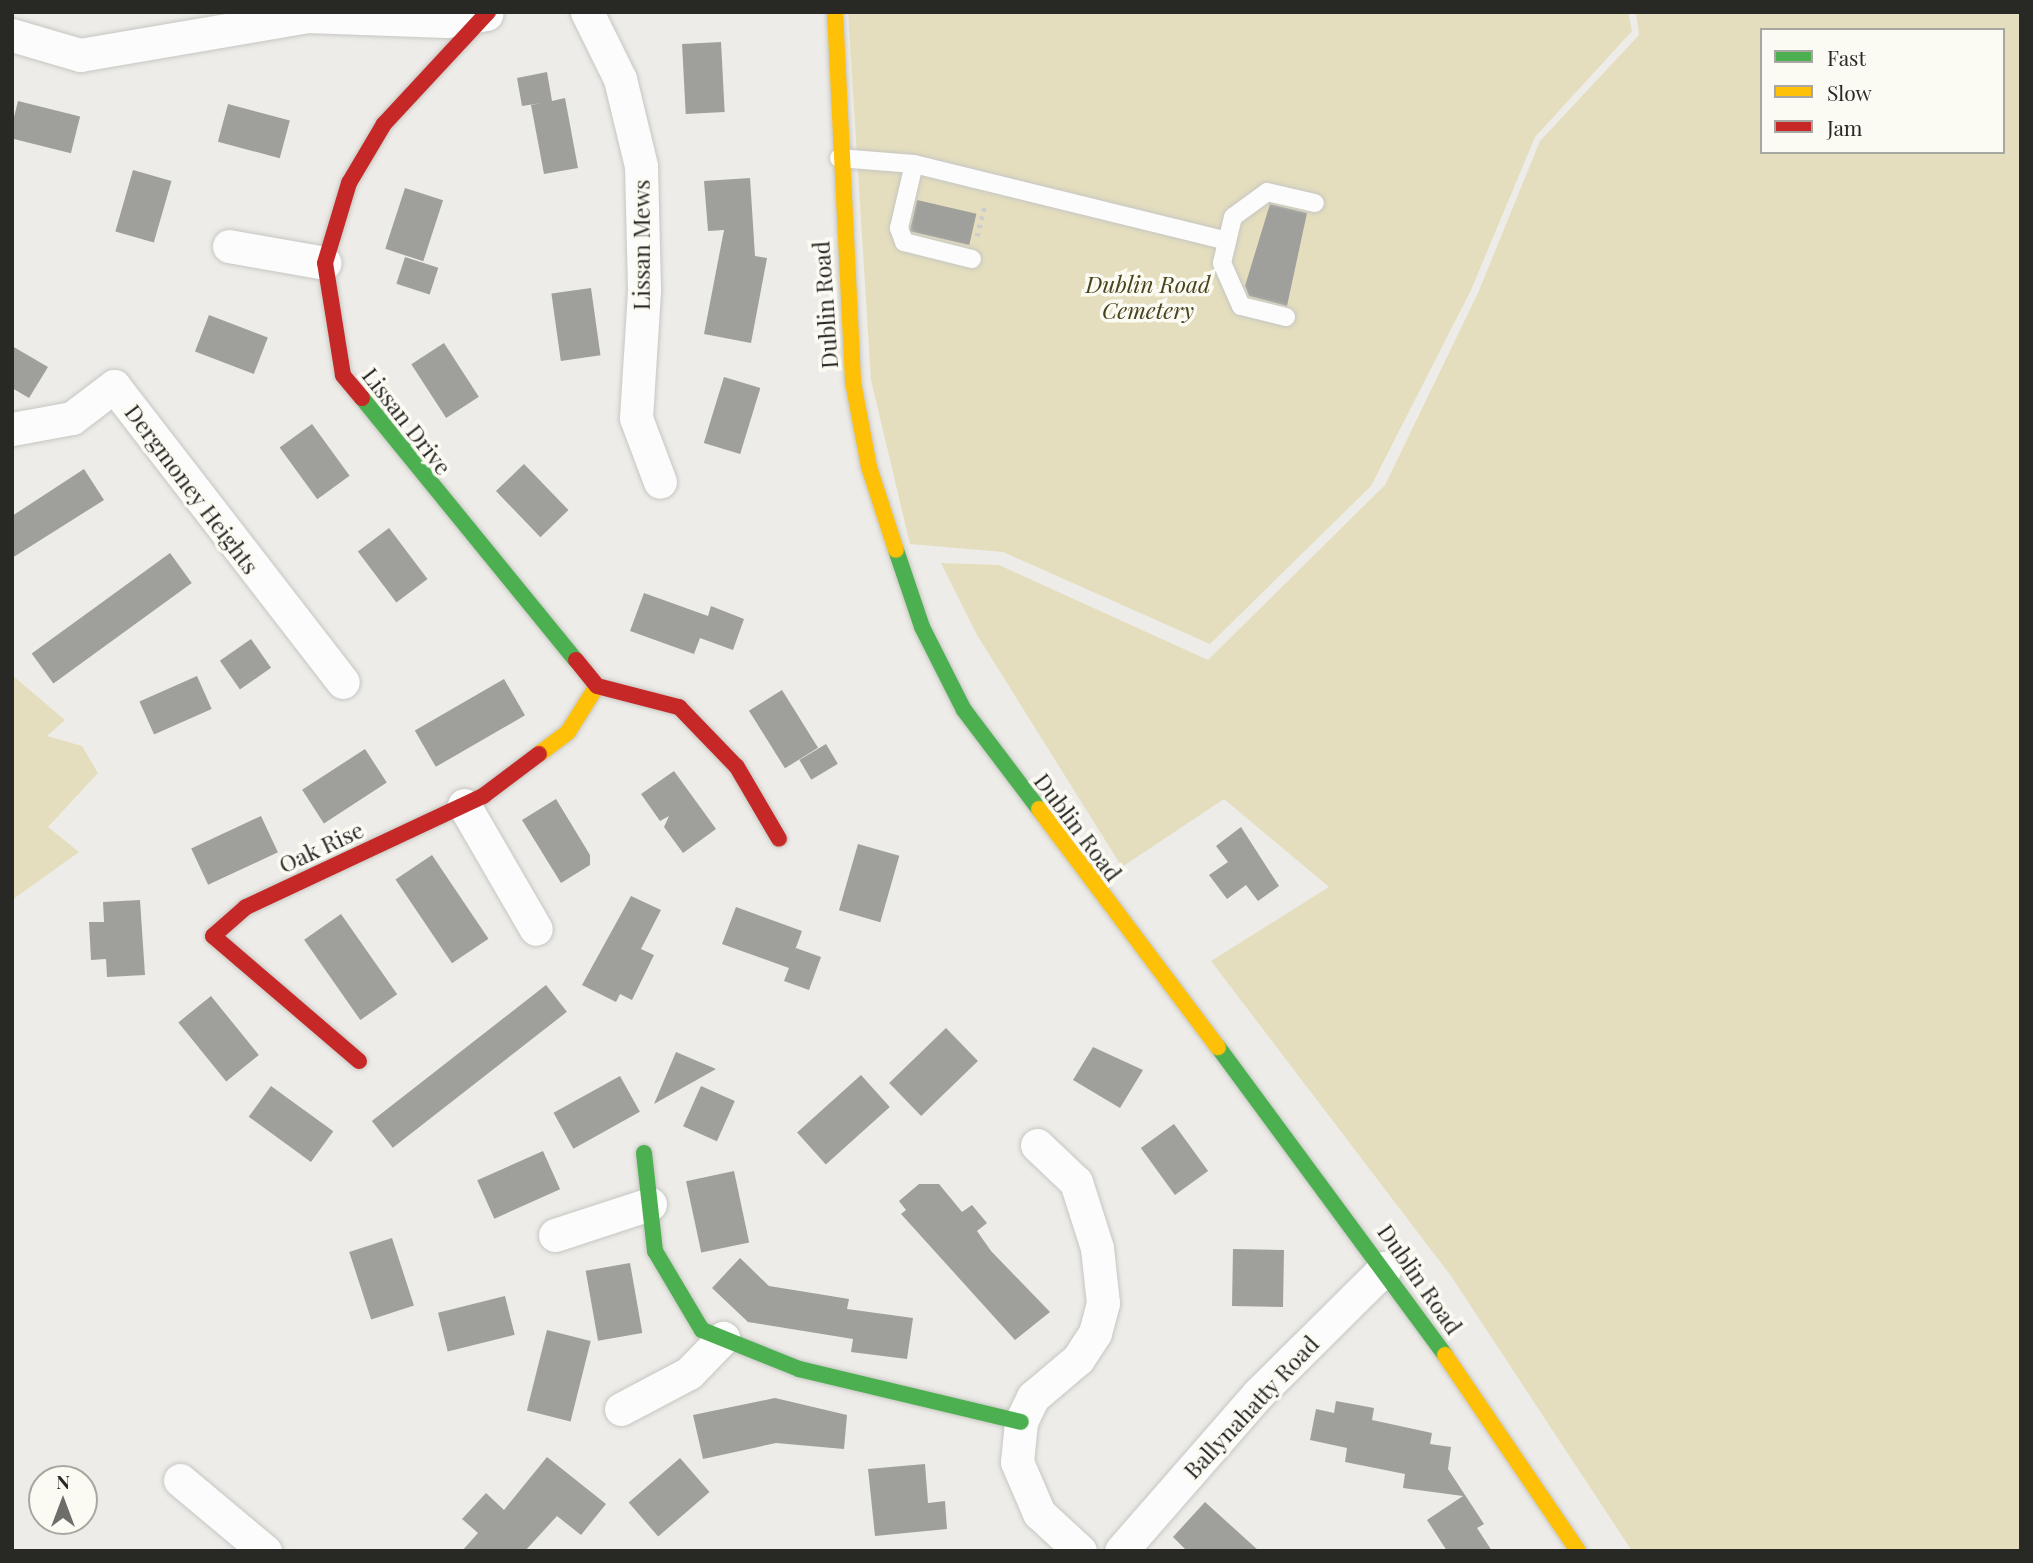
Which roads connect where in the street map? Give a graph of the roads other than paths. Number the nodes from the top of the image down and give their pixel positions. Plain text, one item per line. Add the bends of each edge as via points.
1 (587, 12) edge
2 (835, 12) edge
3 (487, 13) edge
4 (12, 35) edge
5 (839, 158) junction
6 (914, 164) junction
7 (1315, 203) dead end
8 (1227, 241) junction
9 (229, 246) dead end
10 (972, 259) road end
11 (325, 264) junction
12 (1286, 317) dead end
13 (12, 429) edge
14 (660, 482) dead end
15 (343, 681) dead end
16 (597, 686) junction
17 (464, 805) junction
18 (779, 839) dead end
19 (536, 929) dead end
20 (359, 1061) dead end
21 (1037, 1145) dead end
22 (644, 1153) dead end
23 (650, 1204) junction
24 (555, 1235) dead end
25 (1385, 1268) junction
26 (723, 1338) junction
27 (621, 1409) dead end
28 (1021, 1422) junction
29 (180, 1480) dead end
30 (265, 1551) edge
31 (1080, 1551) edge
32 (1121, 1551) edge
33 (1578, 1551) edge

1 - 14 street, Lissan Mews via 620,79 641,166 644,291 636,418
2 - 5 street, Dublin Road
3 - 4 street via 446,21 307,16 80,55
3 - 11 street, Lissan Drive via 384,124 349,183
5 - 6 lane
5 - 25 street, Dublin Road via 853,383 869,467 922,627 964,710
6 - 8 lane
6 - 10 lane via 899,228 904,242
7 - 8 lane via 1267,192 1233,217
8 - 12 lane via 1222,264 1241,306
9 - 11 street
11 - 16 street, Lissan Drive via 343,375
13 - 15 street, Dergmoney Heights via 72,418 114,386
16 - 17 street, Oak Rise via 568,732
16 - 18 street via 680,707 737,767
17 - 19 street
17 - 20 street, Oak Rise via 246,907 214,936
21 - 28 street via 1076,1182 1097,1248 1103,1303 1084,1350 1033,1397
22 - 23 street
23 - 24 street
23 - 26 street via 655,1251 702,1330
25 - 32 street, Ballynahatty Road via 1258,1394
25 - 33 street, Dublin Road
26 - 27 street via 689,1373
26 - 28 street via 799,1368
28 - 31 street via 1017,1462 1039,1513
29 - 30 street

